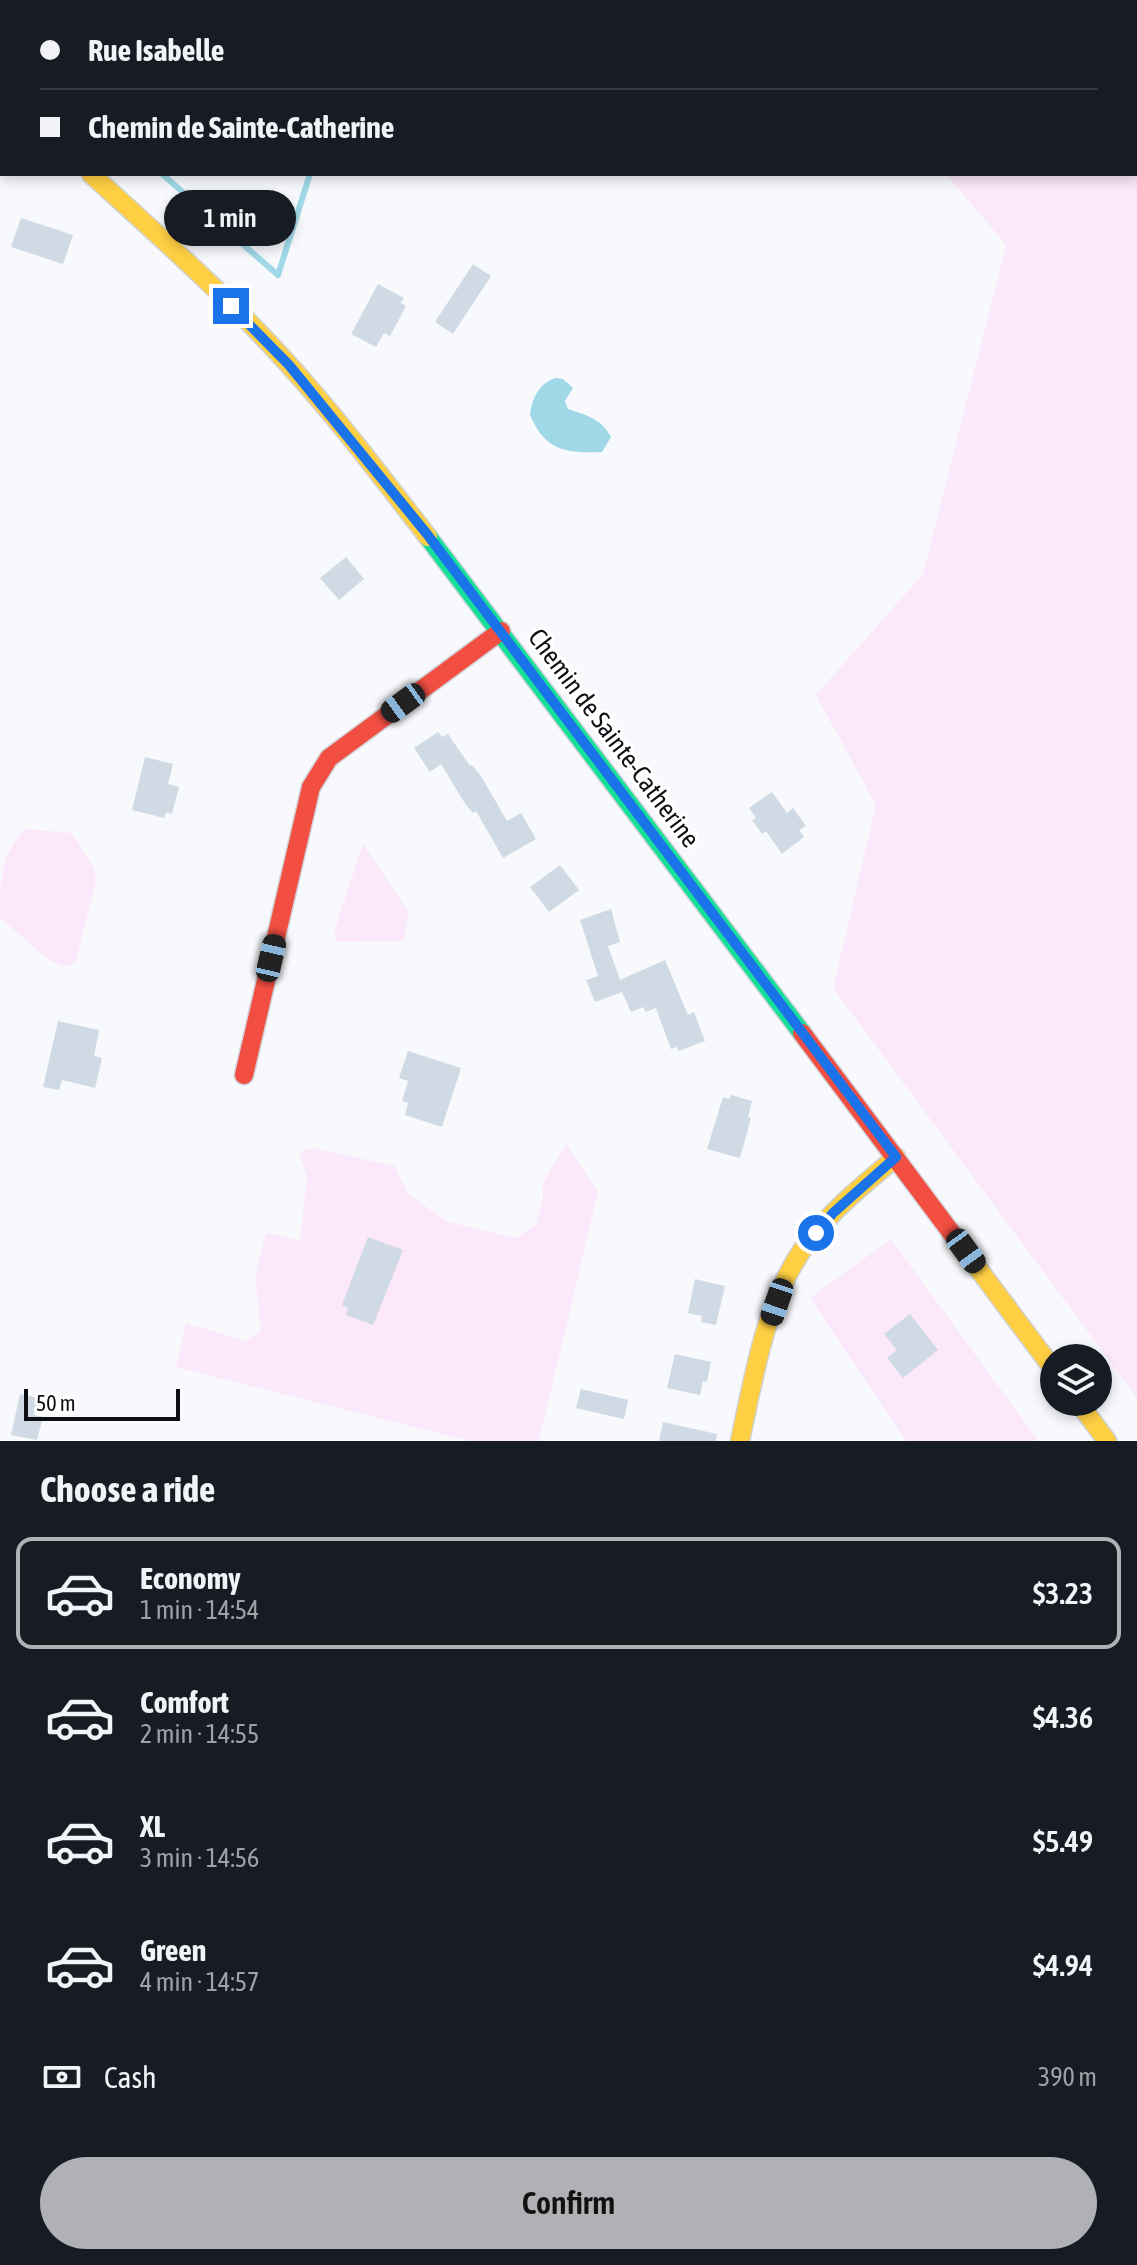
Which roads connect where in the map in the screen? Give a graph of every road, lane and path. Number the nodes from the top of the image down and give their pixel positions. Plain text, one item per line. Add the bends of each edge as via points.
1 (93, 176) edge
2 (501, 631) junction
3 (244, 1075) dead end
4 (896, 1157) junction
5 (1040, 1351) edge
6 (1088, 1416) edge
7 (740, 1441) edge
8 (1107, 1441) edge

1 - 2 main road, Chemin de Sainte-Catherine via 289,365
2 - 3 main road via 329,758 320,770 304,809
2 - 4 main road, Chemin de Sainte-Catherine
4 - 5 main road, Chemin de Sainte-Catherine
4 - 7 main road via 833,1213 800,1252 762,1346
6 - 8 main road

